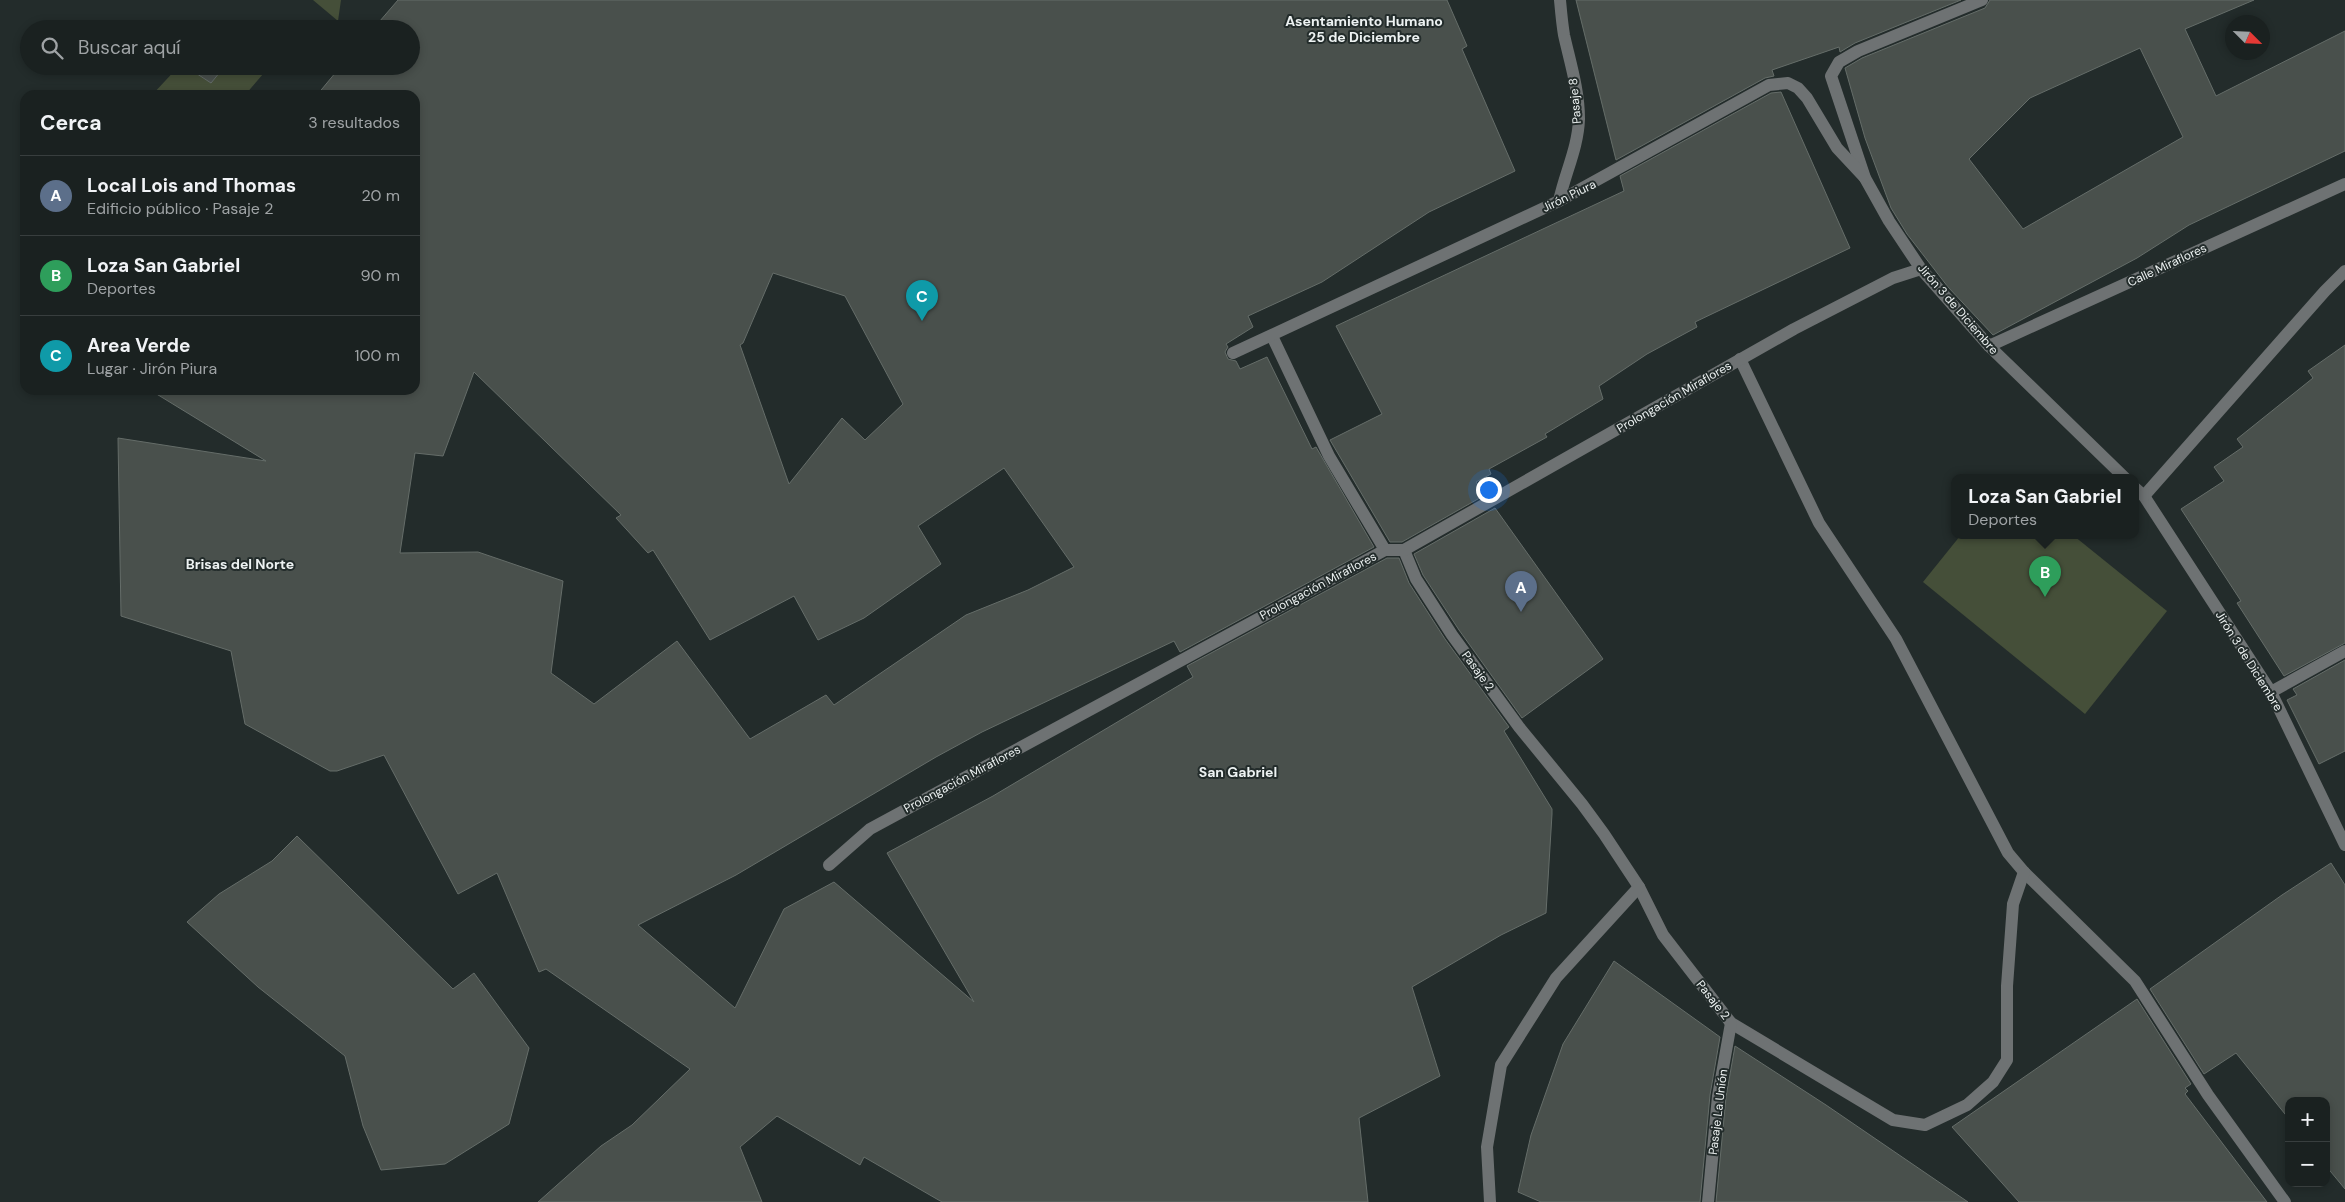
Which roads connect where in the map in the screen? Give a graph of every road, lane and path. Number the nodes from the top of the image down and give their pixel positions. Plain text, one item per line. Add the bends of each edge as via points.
1 (1560, 0) edge
2 (1982, 0) edge
3 (1865, 178) junction
4 (2345, 184) edge
5 (1559, 202) junction
6 (1921, 269) junction
7 (2345, 271) edge
8 (1272, 336) junction
9 (1989, 346) junction
10 (1233, 354) dead end
11 (1740, 359) junction
12 (2121, 474) edge
13 (2139, 492) edge
14 (1384, 550) junction
15 (1404, 550) junction
16 (2345, 651) edge
17 (2271, 692) junction
18 (2345, 845) edge
19 (830, 865) dead end
20 (2024, 872) junction
21 (1639, 887) junction
22 (1731, 1024) junction
23 (1490, 1202) edge
24 (1708, 1202) edge
25 (2285, 1202) edge

1 - 5 street, Pasaje 8 via 1579,118 1576,146
2 - 3 street, Jirón 3 de Diciembre via 1858,51 1839,62 1831,76
3 - 5 street, Jirón Piura via 1838,148 1807,98 1788,83 1769,85
3 - 6 street, Jirón 3 de Diciembre
4 - 9 street, Calle Miraflores
5 - 8 street, Jirón Piura
6 - 9 street, Jirón 3 de Diciembre
6 - 11 street, Prolongación Miraflores via 1893,278
7 - 13 street
8 - 10 street, Jirón Piura
8 - 14 street via 1329,456
9 - 12 street, Jirón 3 de Diciembre
11 - 15 street, Prolongación Miraflores
11 - 20 street via 1820,523 1896,639 2008,853
13 - 17 street, Jirón 3 de Diciembre
14 - 15 street, Prolongación Miraflores
14 - 19 street, Prolongación Miraflores via 870,829
15 - 21 street, Pasaje 2 via 1416,579 1452,635 1519,728 1582,804
16 - 17 street
17 - 18 street, Jirón 3 de Diciembre
20 - 22 street, Pasaje 2 via 2013,904 2007,986 2007,1060 1992,1082 1967,1105 1925,1125 1893,1120
20 - 25 street via 2134,981 2208,1095
21 - 22 street, Pasaje 2 via 1663,935
21 - 23 street via 1556,978 1501,1065 1487,1147
22 - 24 street, Pasaje La Unión via 1718,1096

